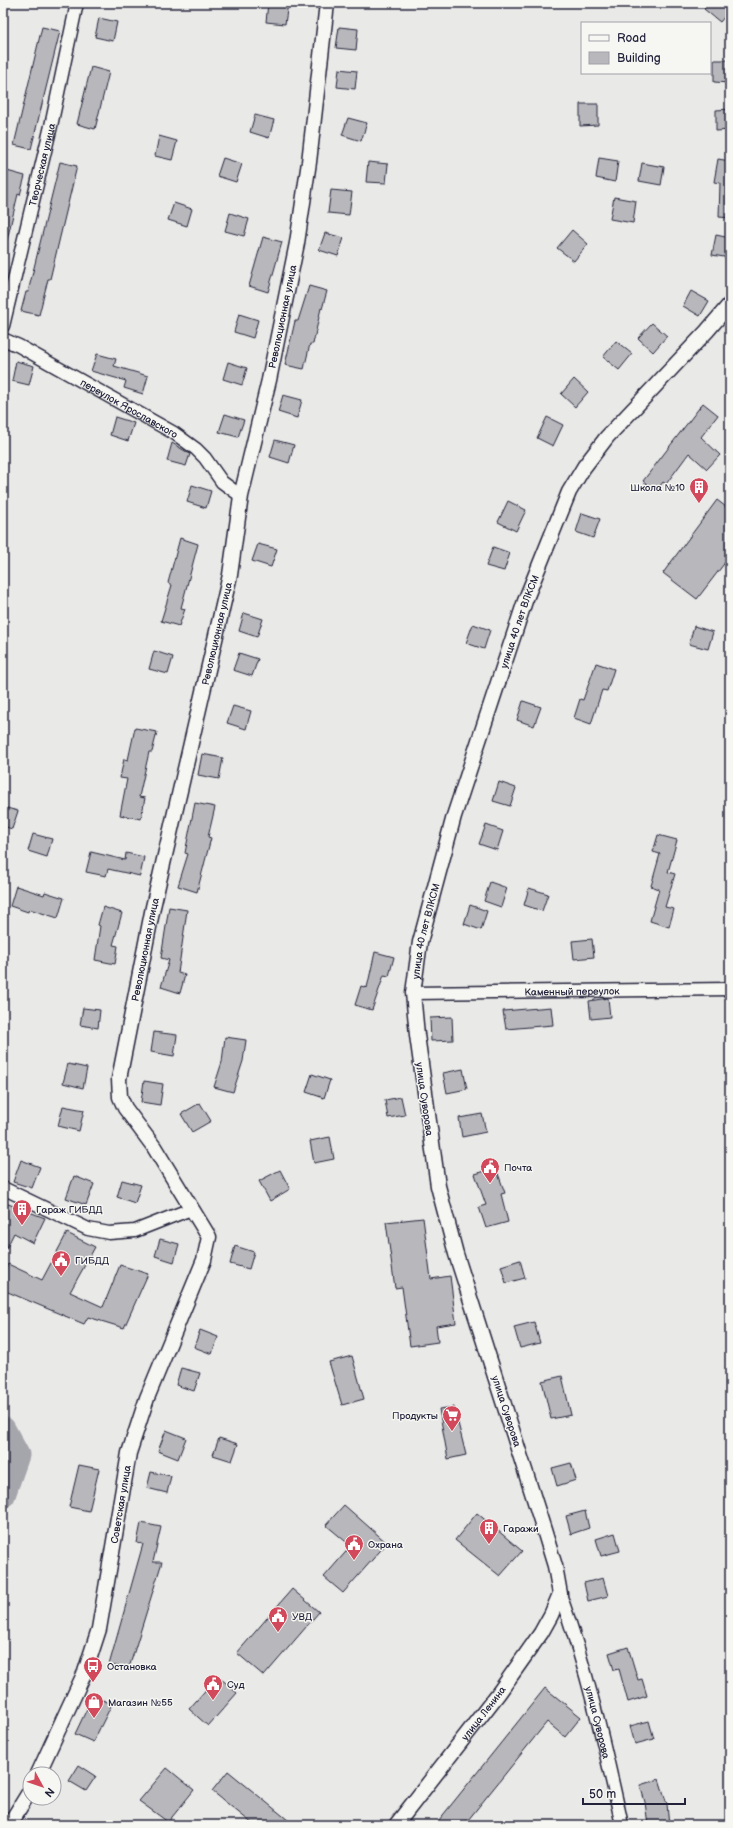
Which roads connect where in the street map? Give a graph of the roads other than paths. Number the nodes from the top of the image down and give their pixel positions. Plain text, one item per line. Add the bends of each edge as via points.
1 (77, 3) edge
2 (327, 3) edge
3 (730, 304) edge
4 (3, 326) edge
5 (3, 339) edge
6 (242, 496) junction
7 (730, 989) edge
8 (413, 993) junction
9 (3, 1188) edge
10 (191, 1209) junction
11 (209, 1237) joint
12 (560, 1594) junction
13 (42, 1766) edge
14 (22, 1804) edge
15 (9, 1825) edge
16 (396, 1825) edge
17 (622, 1825) edge

1 - 4 street, Творческая улица via 51,126
2 - 6 street, Революционная улица via 297,243
3 - 8 street, улица 40 лет ВЛКСМ via 607,437 569,492 524,601 454,816 422,935
5 - 6 street, переулок Ярославского via 174,434 196,449 222,482
6 - 10 street, Революционная улица via 230,575 153,907 119,1079 120,1097 125,1108 154,1147
7 - 8 street, Каменный переулок
8 - 12 street, улица Суворова via 416,1035 438,1186 456,1254 555,1566
9 - 10 street via 88,1229 109,1233 136,1231
10 - 11 street, Революционная улица
11 - 13 street, Советская улица via 204,1260 148,1398 129,1453 99,1629 85,1672
12 - 16 street, улица Ленина via 541,1632 498,1694
12 - 17 street, улица Суворова via 603,1740
14 - 15 street

